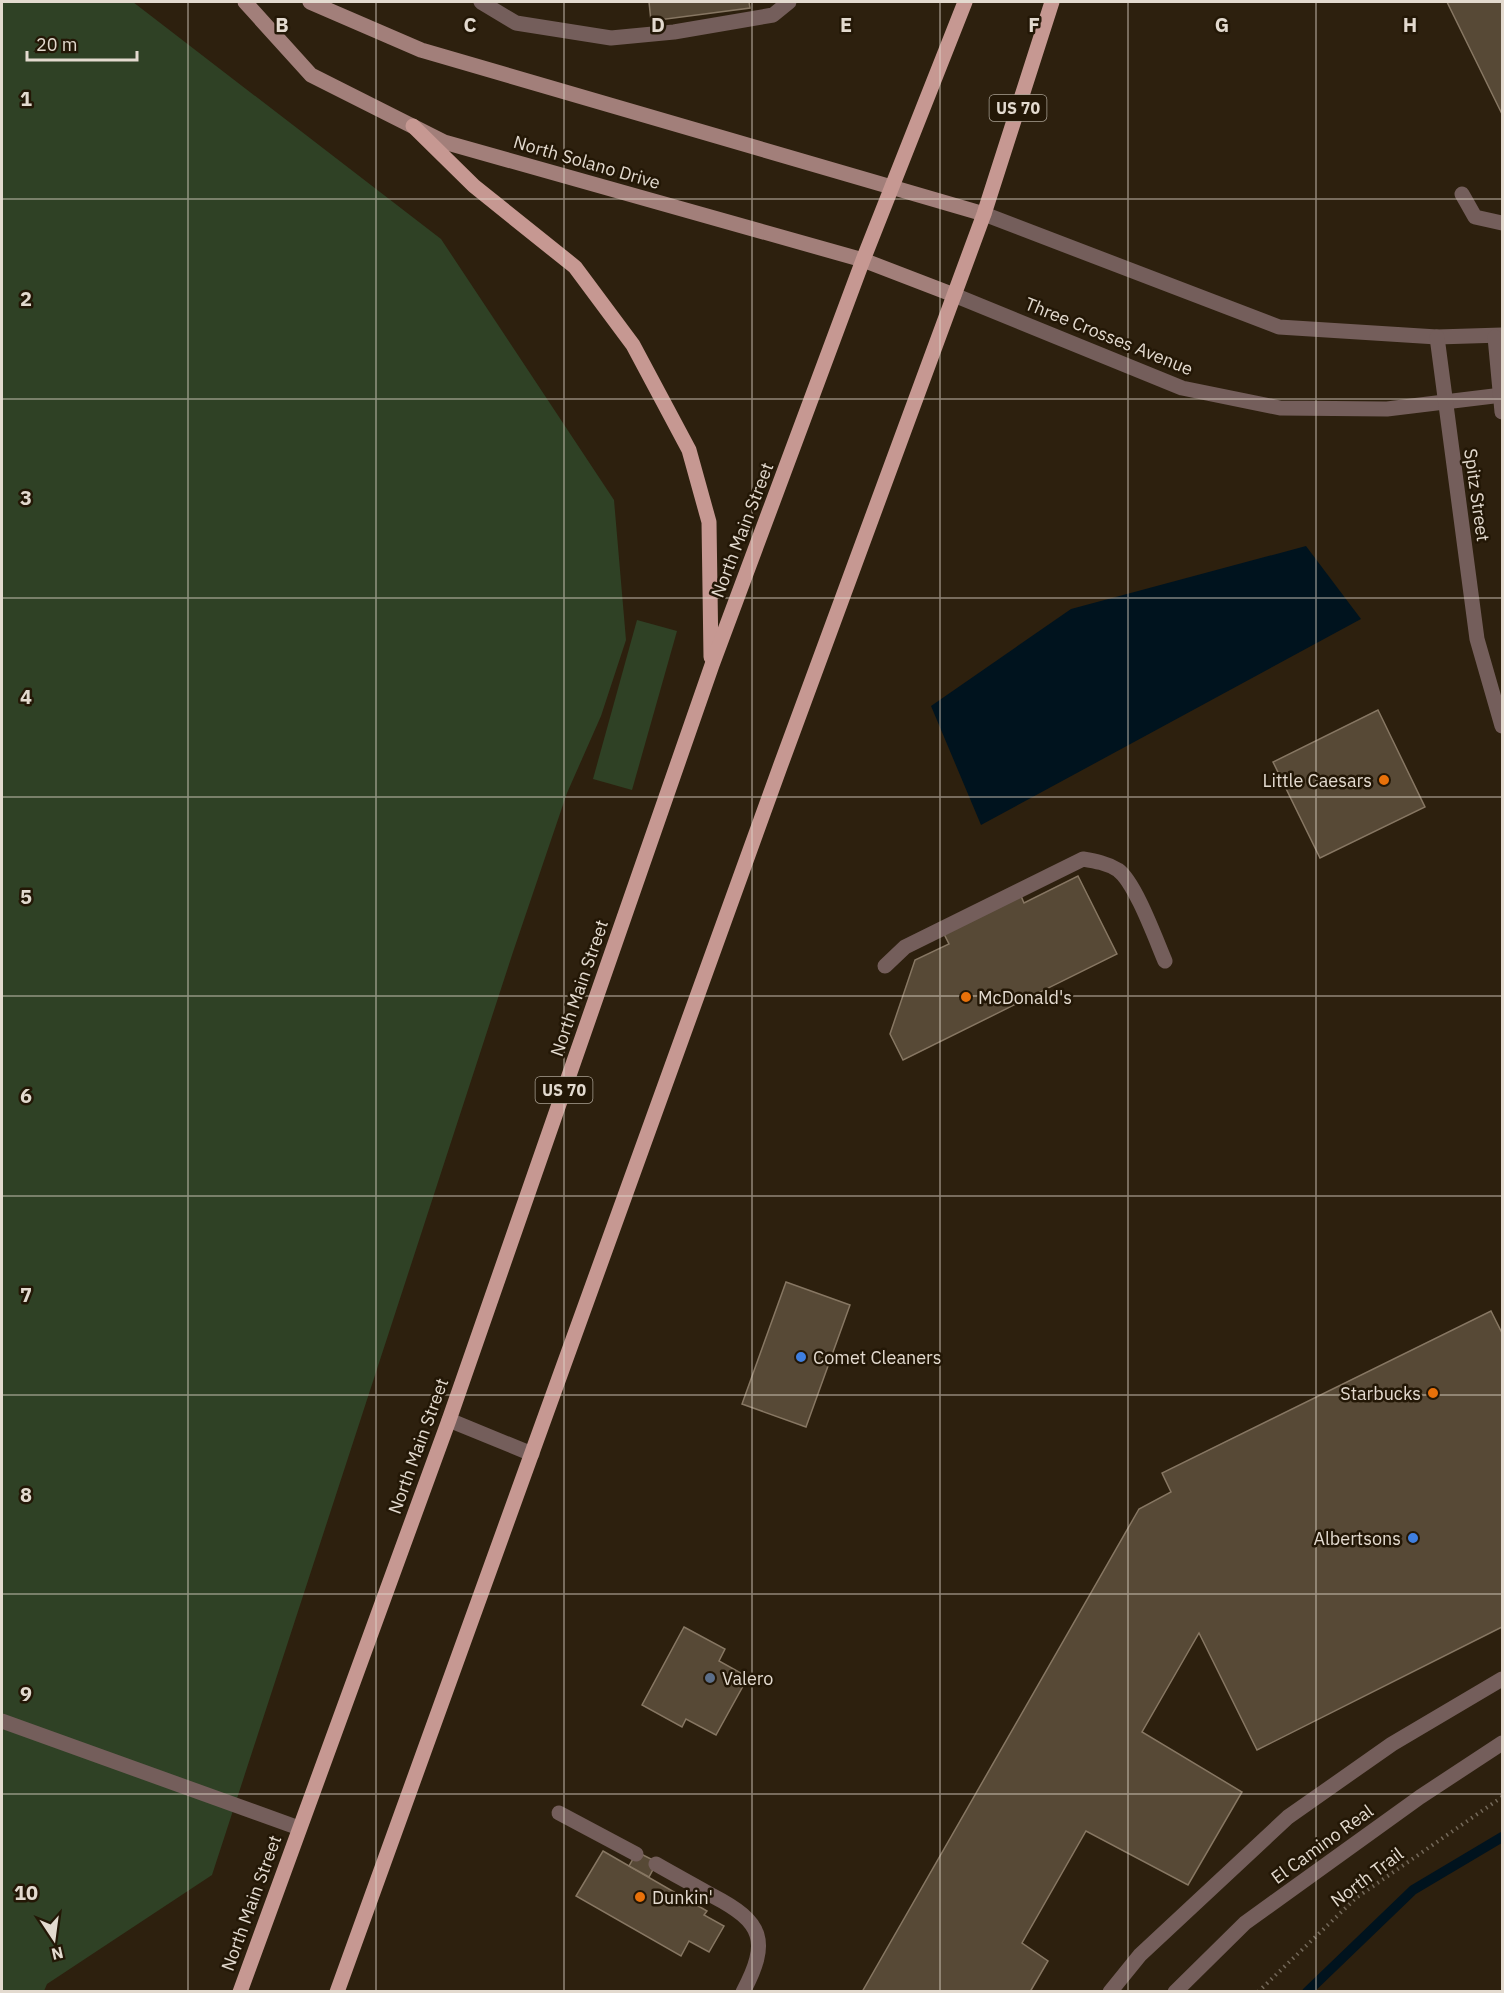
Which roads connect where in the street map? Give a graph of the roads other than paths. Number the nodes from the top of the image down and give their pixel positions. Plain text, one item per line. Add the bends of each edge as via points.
1 (245, 2) edge
2 (313, 2) edge
3 (481, 2) edge
4 (789, 2) edge
5 (965, 2) edge
6 (1052, 2) edge
7 (413, 126) junction
8 (891, 189) junction
9 (1462, 194) dead end
10 (984, 214) junction
11 (1503, 223) edge
12 (863, 260) junction
13 (954, 296) junction
14 (1499, 336) edge
15 (1437, 337) junction
16 (1502, 395) edge
17 (1446, 403) junction
18 (1503, 412) edge
19 (712, 665) junction
20 (1503, 726) edge
21 (1165, 961) dead end
22 (885, 966) dead end
23 (449, 1420) junction
24 (532, 1454) junction
25 (1503, 1679) edge
26 (2, 1721) edge
27 (1503, 1743) edge
28 (559, 1813) dead end
29 (299, 1828) junction
30 (636, 1854) dead end
31 (656, 1864) dead end
32 (240, 1992) edge
33 (337, 1992) edge
34 (743, 1992) edge
35 (1110, 1992) edge
36 (1175, 1992) edge

1 - 7 main road, North Solano Drive via 311,75
2 - 8 main road via 421,50
3 - 4 street via 516,23 611,38 773,15
5 - 8 main road, North Main Street / US 70
6 - 10 main road, US 70
7 - 12 main road, North Solano Drive via 444,142
7 - 19 main road via 474,186 575,267 633,345 688,450 709,522
8 - 10 main road
8 - 12 main road, North Main Street / US 70
9 - 11 street via 1475,217
10 - 13 main road, US 70
10 - 15 street via 1279,327
12 - 13 main road, North Solano Drive
12 - 19 main road, North Main Street / US 70
13 - 17 street, Three Crosses Avenue via 1182,388 1280,408 1387,409
13 - 24 main road, US 70
14 - 15 street
14 - 16 street
15 - 17 street, Spitz Street
16 - 17 street, Three Crosses Avenue
16 - 18 street
17 - 20 street, Spitz Street via 1477,639
19 - 23 main road, North Main Street / US 70
21 - 22 street via 1134,892 1120,871 1083,859 905,947
23 - 24 street
23 - 29 main road, North Main Street / US 70
24 - 33 main road, US 70
25 - 35 street via 1392,1744 1288,1817 1140,1955
26 - 29 street
27 - 36 street, El Camino Real via 1420,1797 1245,1923
28 - 30 street
29 - 32 main road, North Main Street / US 70
31 - 34 street via 737,1908 752,1923 758,1938 758,1956

